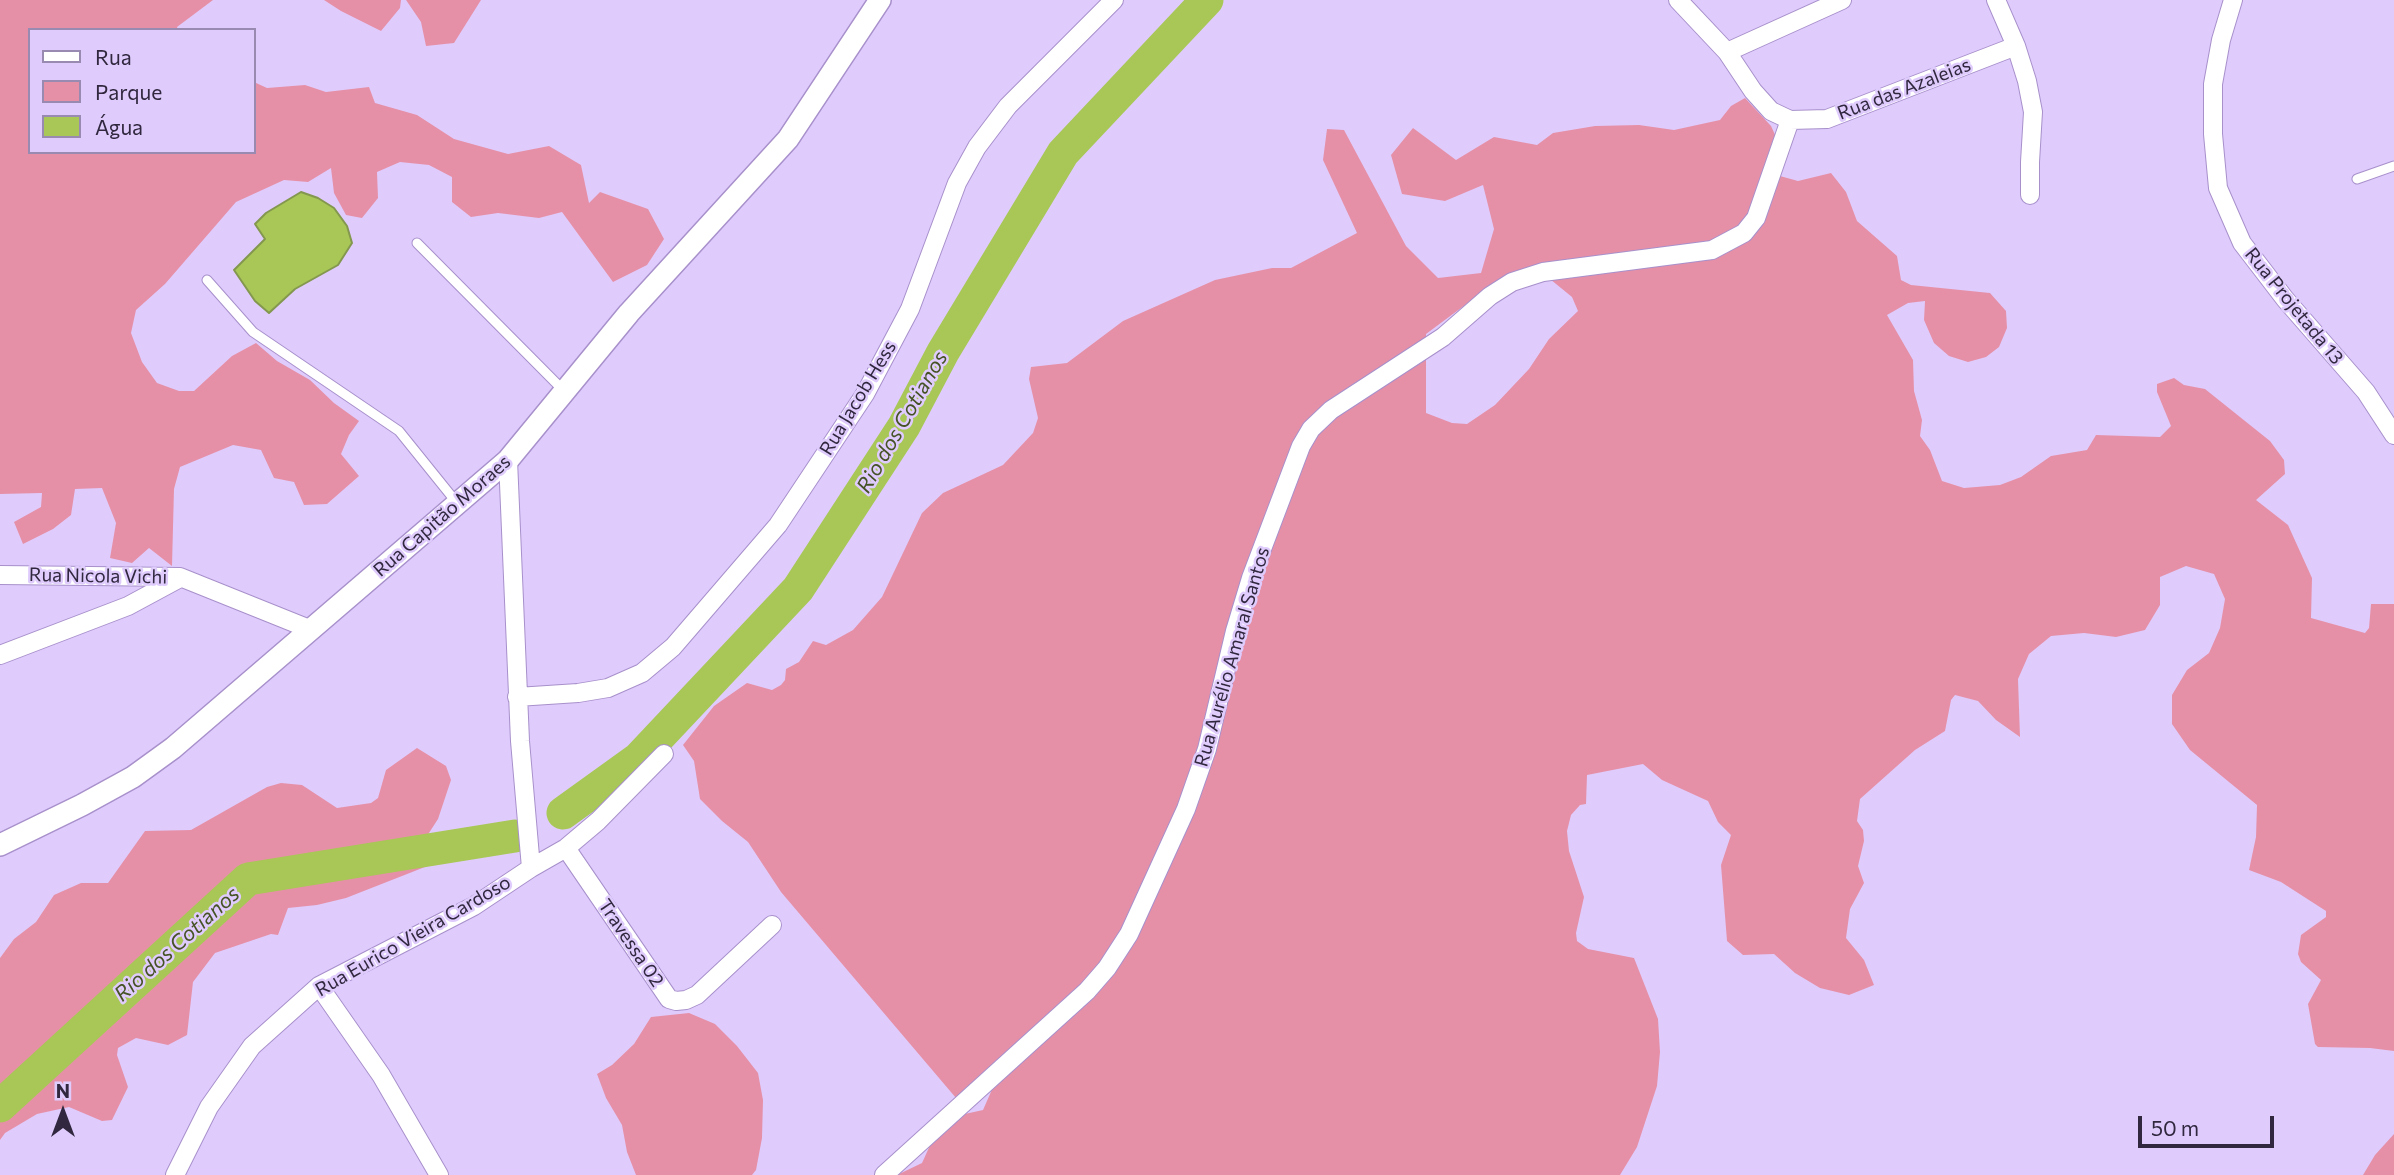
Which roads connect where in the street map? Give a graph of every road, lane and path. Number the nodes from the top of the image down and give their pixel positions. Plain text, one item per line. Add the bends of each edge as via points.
1 (880, 0) edge
2 (1114, 0) edge
3 (1678, 0) edge
4 (1842, 0) edge
5 (1996, 0) edge
6 (2234, 0) edge
7 (1822, 4) edge
8 (2016, 46) junction
9 (1727, 52) junction
10 (1790, 120) junction
11 (2394, 166) edge
12 (2357, 179) dead end
13 (2030, 195) dead end
14 (417, 243) dead end
15 (207, 280) dead end
16 (565, 391) junction
17 (2394, 435) edge
18 (508, 460) junction
19 (458, 503) junction
20 (0, 575) edge
21 (180, 577) junction
22 (312, 630) junction
23 (0, 655) edge
24 (517, 697) junction
25 (664, 754) dead end
26 (0, 845) edge
27 (566, 848) junction
28 (531, 868) junction
29 (772, 925) dead end
30 (319, 986) junction
31 (175, 1175) edge
32 (439, 1175) edge
33 (884, 1175) edge

1 - 16 street, Rua Capitão Moraes via 788,139 629,313
2 - 24 street, Rua Jacob Hess via 1008,106 976,147 957,183 911,309 865,394 769,535 673,647 642,674 608,688
3 - 9 street
4 - 7 street
5 - 8 street
6 - 17 street, Rua Projetada 13 via 2213,84 2218,188 2242,243 2366,392
7 - 9 street
8 - 10 street, Rua das Azaleias via 1827,119
8 - 13 street via 2033,112
9 - 10 street via 1771,111
10 - 33 street, Rua Aurélio Amaral Santos via 1756,218 1744,233 1712,250 1543,272 1512,282 1443,337 1331,410 1311,429 1251,578 1207,749 1186,809 1129,934 1087,991
11 - 12 lane
14 - 16 lane
15 - 19 lane via 253,332 398,430
16 - 18 street, Rua Capitão Moraes
18 - 19 street, Rua Capitão Moraes
18 - 24 street, Rua Eurico Vieira Cardoso
19 - 22 street, Rua Capitão Moraes
20 - 21 street, Rua Nicola Vichi
21 - 22 street, Rua Nicola Vichi
21 - 23 street via 128,606
22 - 26 street, Rua Capitão Moraes via 133,777
24 - 28 street, Rua Eurico Vieira Cardoso
25 - 27 street, Rua Eurico Vieira Cardoso
27 - 28 street, Rua Eurico Vieira Cardoso
27 - 29 street, Travessa 02 via 669,999 696,995
28 - 30 street, Rua Eurico Vieira Cardoso via 474,906
30 - 31 street, Rua Eurico Vieira Cardoso via 252,1046 209,1107
30 - 32 street via 380,1075

